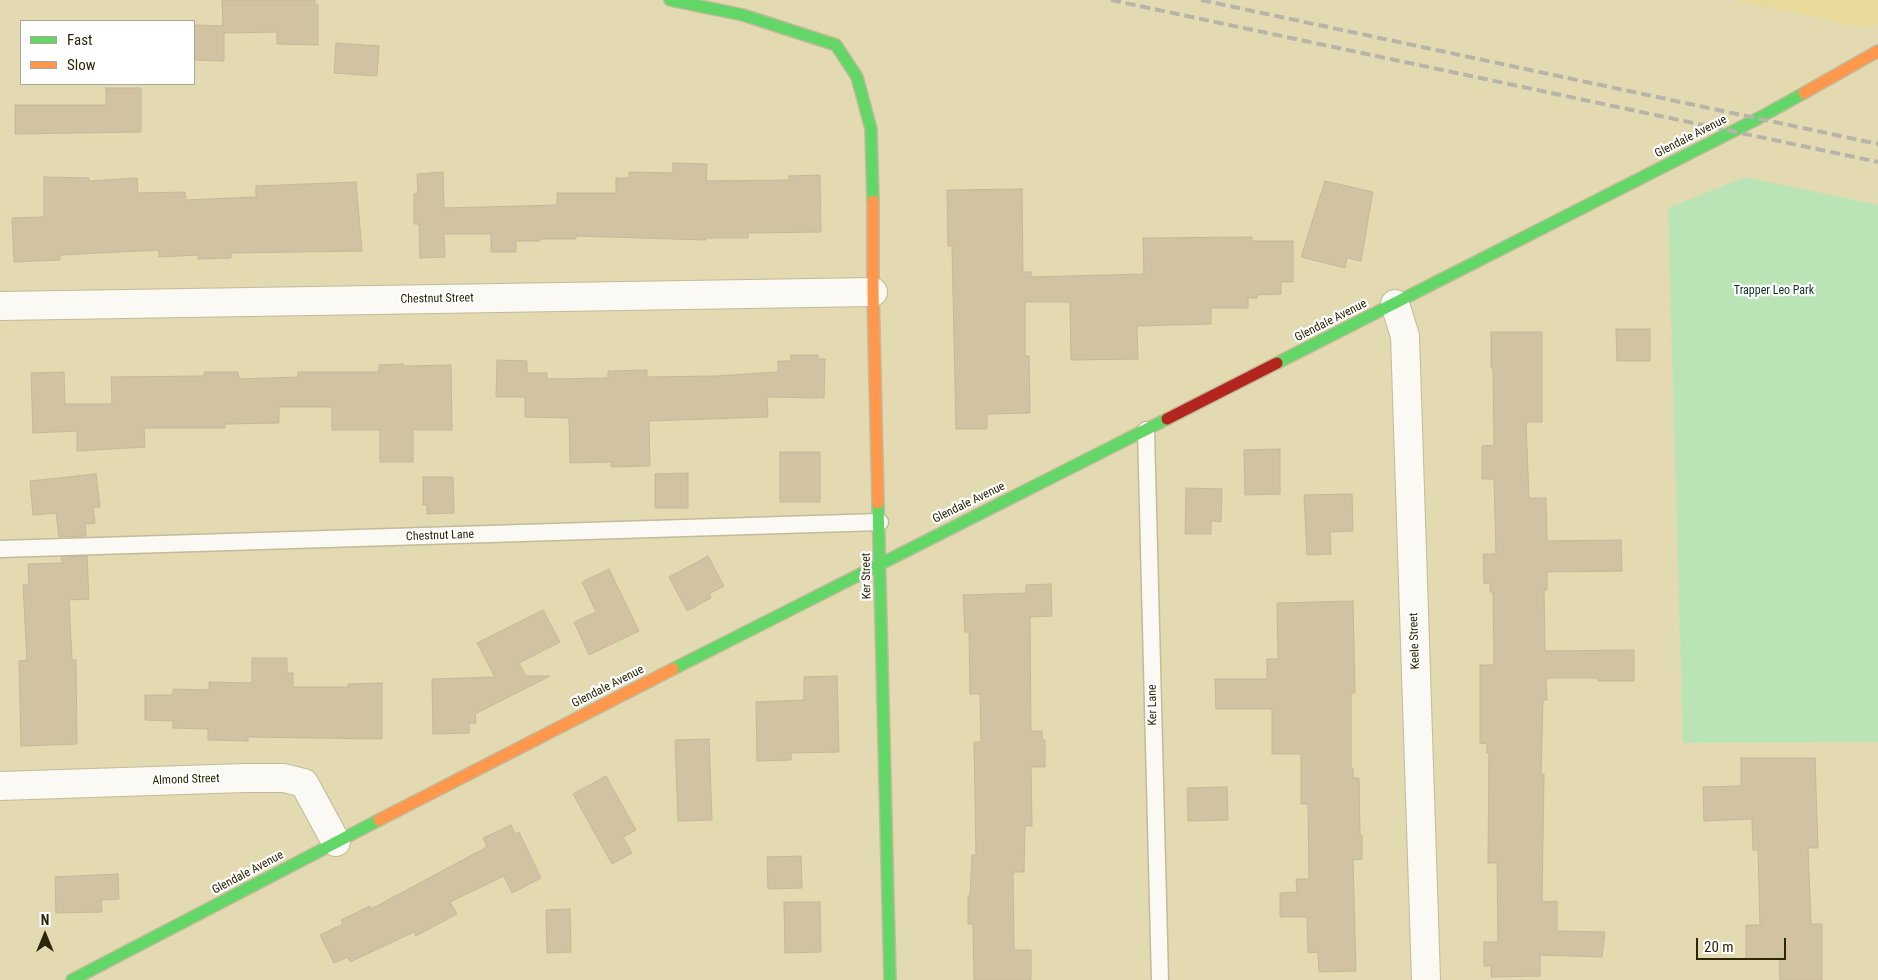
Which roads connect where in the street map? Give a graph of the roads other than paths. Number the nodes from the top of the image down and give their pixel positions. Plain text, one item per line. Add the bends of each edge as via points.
1 (670, 0) edge
2 (1878, 51) edge
3 (873, 292) junction
4 (1395, 304) junction
5 (0, 306) edge
6 (1146, 430) junction
7 (880, 522) junction
8 (0, 549) edge
9 (881, 562) junction
10 (0, 786) edge
11 (336, 842) junction
12 (72, 980) edge
13 (890, 980) edge
14 (1160, 980) edge
15 (1426, 980) edge

1 - 3 main road, Ker Street via 743,14 836,45 857,77 871,129
2 - 4 main road, Glendale Avenue via 1759,118
3 - 5 street, Chestnut Street
3 - 7 main road, Ker Street
4 - 6 main road, Glendale Avenue
4 - 15 street, Keele Street via 1405,336
6 - 9 main road, Glendale Avenue
6 - 14 lane, Ker Lane
7 - 8 lane, Chestnut Lane
7 - 9 main road, Ker Street
9 - 11 main road, Glendale Avenue
9 - 13 main road, Ker Street
10 - 11 street, Almond Street via 284,778 304,783
11 - 12 main road, Glendale Avenue

